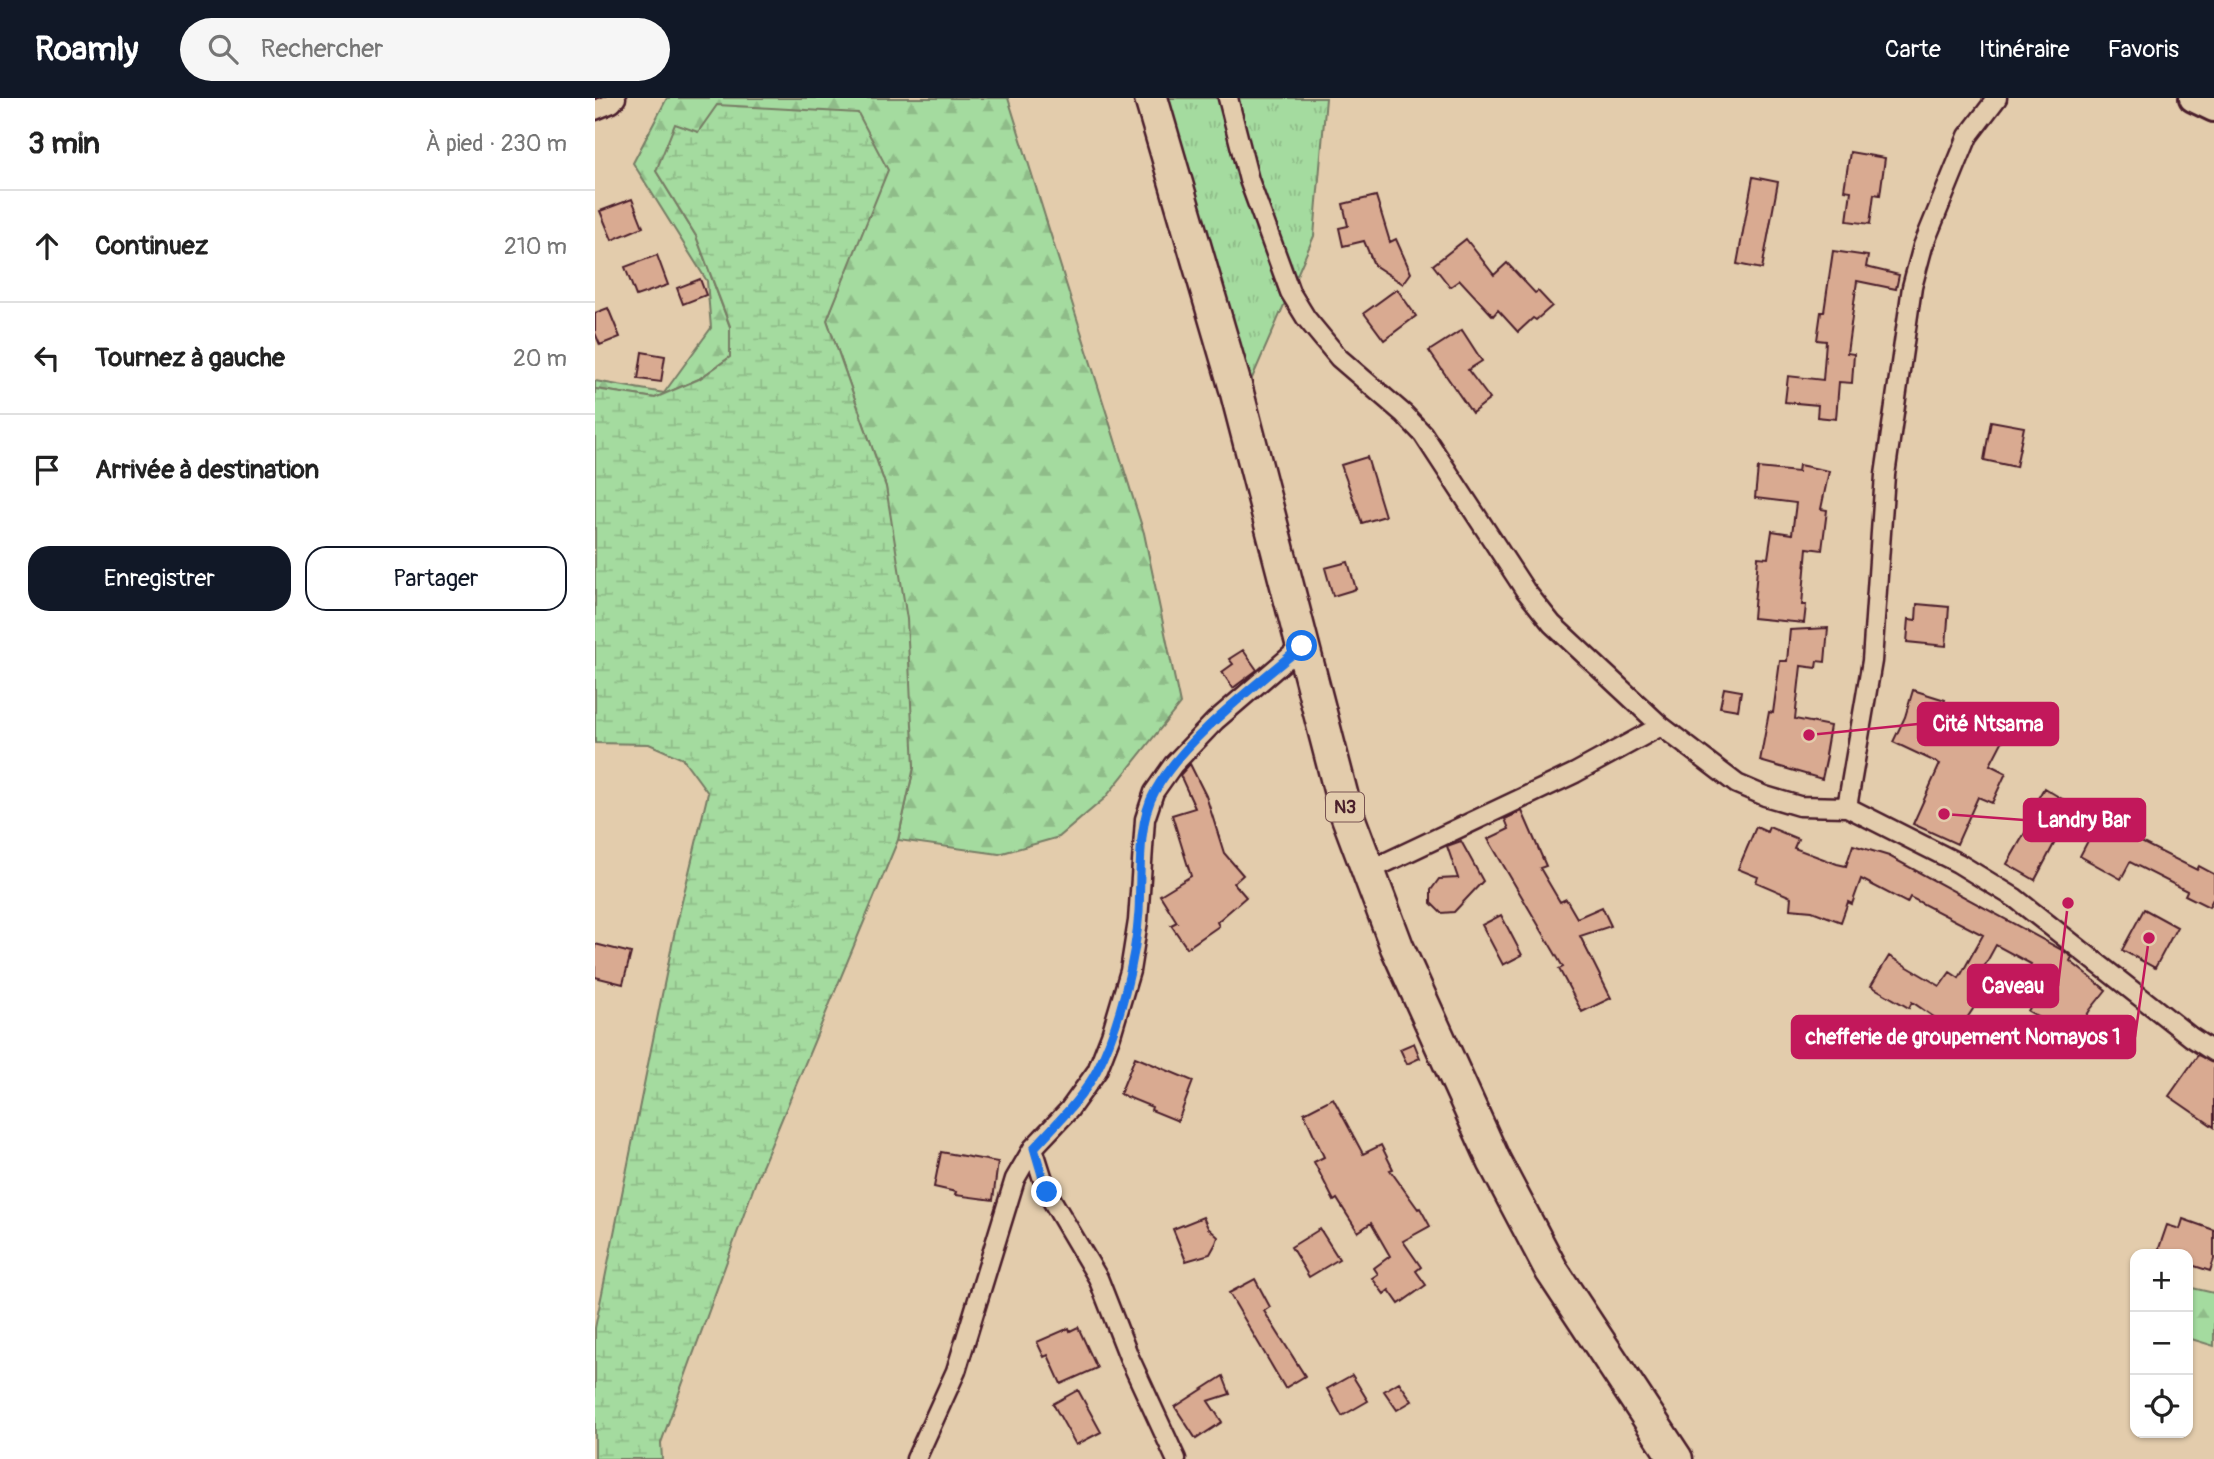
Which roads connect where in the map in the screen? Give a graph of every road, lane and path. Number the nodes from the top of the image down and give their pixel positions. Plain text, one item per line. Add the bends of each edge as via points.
1 (616, 98) edge
2 (1151, 98) edge
3 (1228, 98) edge
4 (1997, 98) edge
5 (2193, 98) edge
6 (2214, 107) edge
7 (595, 110) edge
8 (1302, 646) junction
9 (1661, 726) junction
10 (1847, 807) junction
11 (1368, 871) junction
12 (2214, 1052) edge
13 (1034, 1148) junction
14 (916, 1459) edge
15 (1176, 1459) edge
16 (1676, 1459) edge

1 - 7 street
2 - 8 highway, N3 via 1236,389
3 - 9 street via 1249,180 1290,292 1306,318 1339,358 1423,435 1552,624
4 - 10 street via 1968,136 1923,246 1912,287 1885,475 1872,661
5 - 6 main road
8 - 11 highway, N3 via 1345,809
8 - 13 street via 1215,721 1154,792 1145,819 1130,971 1111,1035 1097,1071
9 - 10 street via 1737,784 1799,806
9 - 11 street via 1563,779
10 - 12 street via 1958,863 2015,898
11 - 16 highway, N3 via 1444,1055 1545,1259
13 - 14 street via 1015,1179 956,1371
13 - 15 street via 1047,1192 1098,1278

